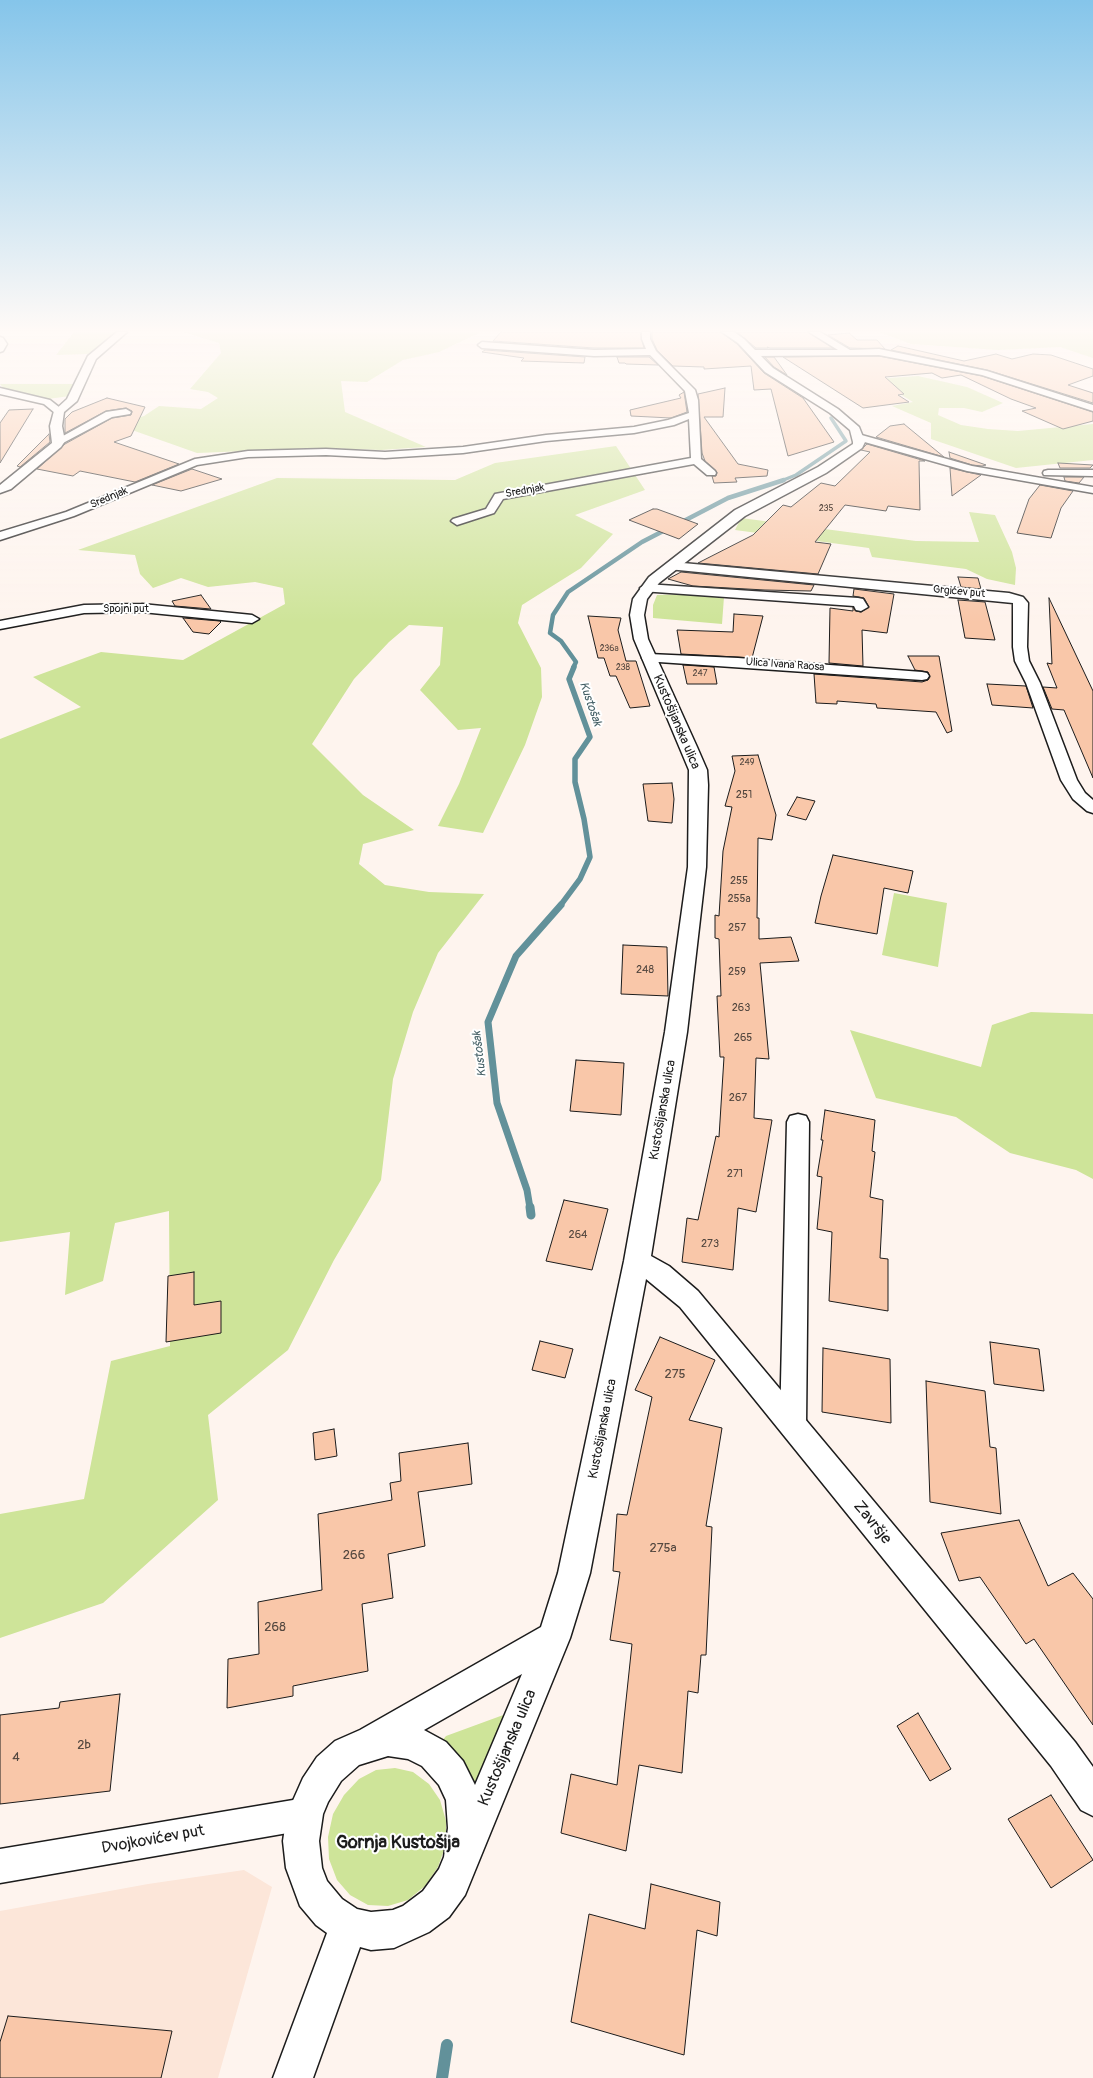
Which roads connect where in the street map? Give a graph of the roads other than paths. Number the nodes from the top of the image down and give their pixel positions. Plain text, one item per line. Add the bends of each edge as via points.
1 (57, 429) edge
2 (82, 429) edge
3 (639, 429) edge
4 (695, 429) edge
5 (855, 429) edge
6 (858, 437) junction
7 (59, 441) junction
8 (696, 460) junction
9 (711, 473) dead end
10 (1093, 473) edge
11 (1008, 476) junction
12 (0, 489) edge
13 (1093, 490) edge
14 (457, 521) dead end
15 (0, 536) edge
16 (672, 566) junction
17 (646, 588) junction
18 (861, 607) dead end
19 (252, 618) dead end
20 (0, 625) edge
21 (649, 658) junction
22 (922, 676) dead end
23 (1093, 808) edge
24 (798, 1122) dead end
25 (637, 1261) junction
26 (793, 1426) junction
27 (554, 1638) junction
28 (366, 1744) junction
29 (1093, 1798) edge
30 (305, 1814) junction
31 (462, 1858) junction
32 (0, 1866) edge
33 (349, 1926) junction
34 (293, 2078) edge

1 - 7 street
2 - 7 street
3 - 15 street, Srednjak via 546,438 463,450 385,455 326,452 248,454 195,462 70,514
4 - 8 street
5 - 6 street
6 - 11 street via 954,465
6 - 16 street, Kustošijanska ulica via 858,446 822,470 740,513
7 - 12 street via 7,486
8 - 9 street
8 - 14 street, Srednjak via 499,496 490,510
10 - 11 street via 1020,472
11 - 13 street
16 - 17 street, Kustošijanska ulica
16 - 23 street, Grgićev put via 1009,597 1018,600 1021,603 1022,661 1033,683 1069,780 1079,796
17 - 18 street via 858,602
17 - 21 street, Kustošijanska ulica via 636,615 641,639
19 - 20 street, Spojni put via 142,608 84,609
21 - 22 street, Ulica Ivana Raosa via 746,662
21 - 25 street, Kustošijanska ulica via 690,747 698,770 699,785 697,867 676,1032
24 - 26 street
25 - 26 street, Završje via 660,1274 689,1299
25 - 27 street, Kustošijanska ulica via 574,1573
26 - 29 street, Završje via 1063,1754
27 - 28 street
27 - 31 street, Kustošijanska ulica
28 - 30 street via 347,1753 329,1770 315,1790
28 - 31 street via 388,1739 412,1742 434,1754 451,1773 463,1798 466,1820
30 - 32 street, Dvojkovićev put
30 - 33 street via 302,1841 304,1868 313,1893 329,1912
31 - 33 street via 452,1882 436,1904 416,1919 394,1929 371,1931
33 - 34 street

